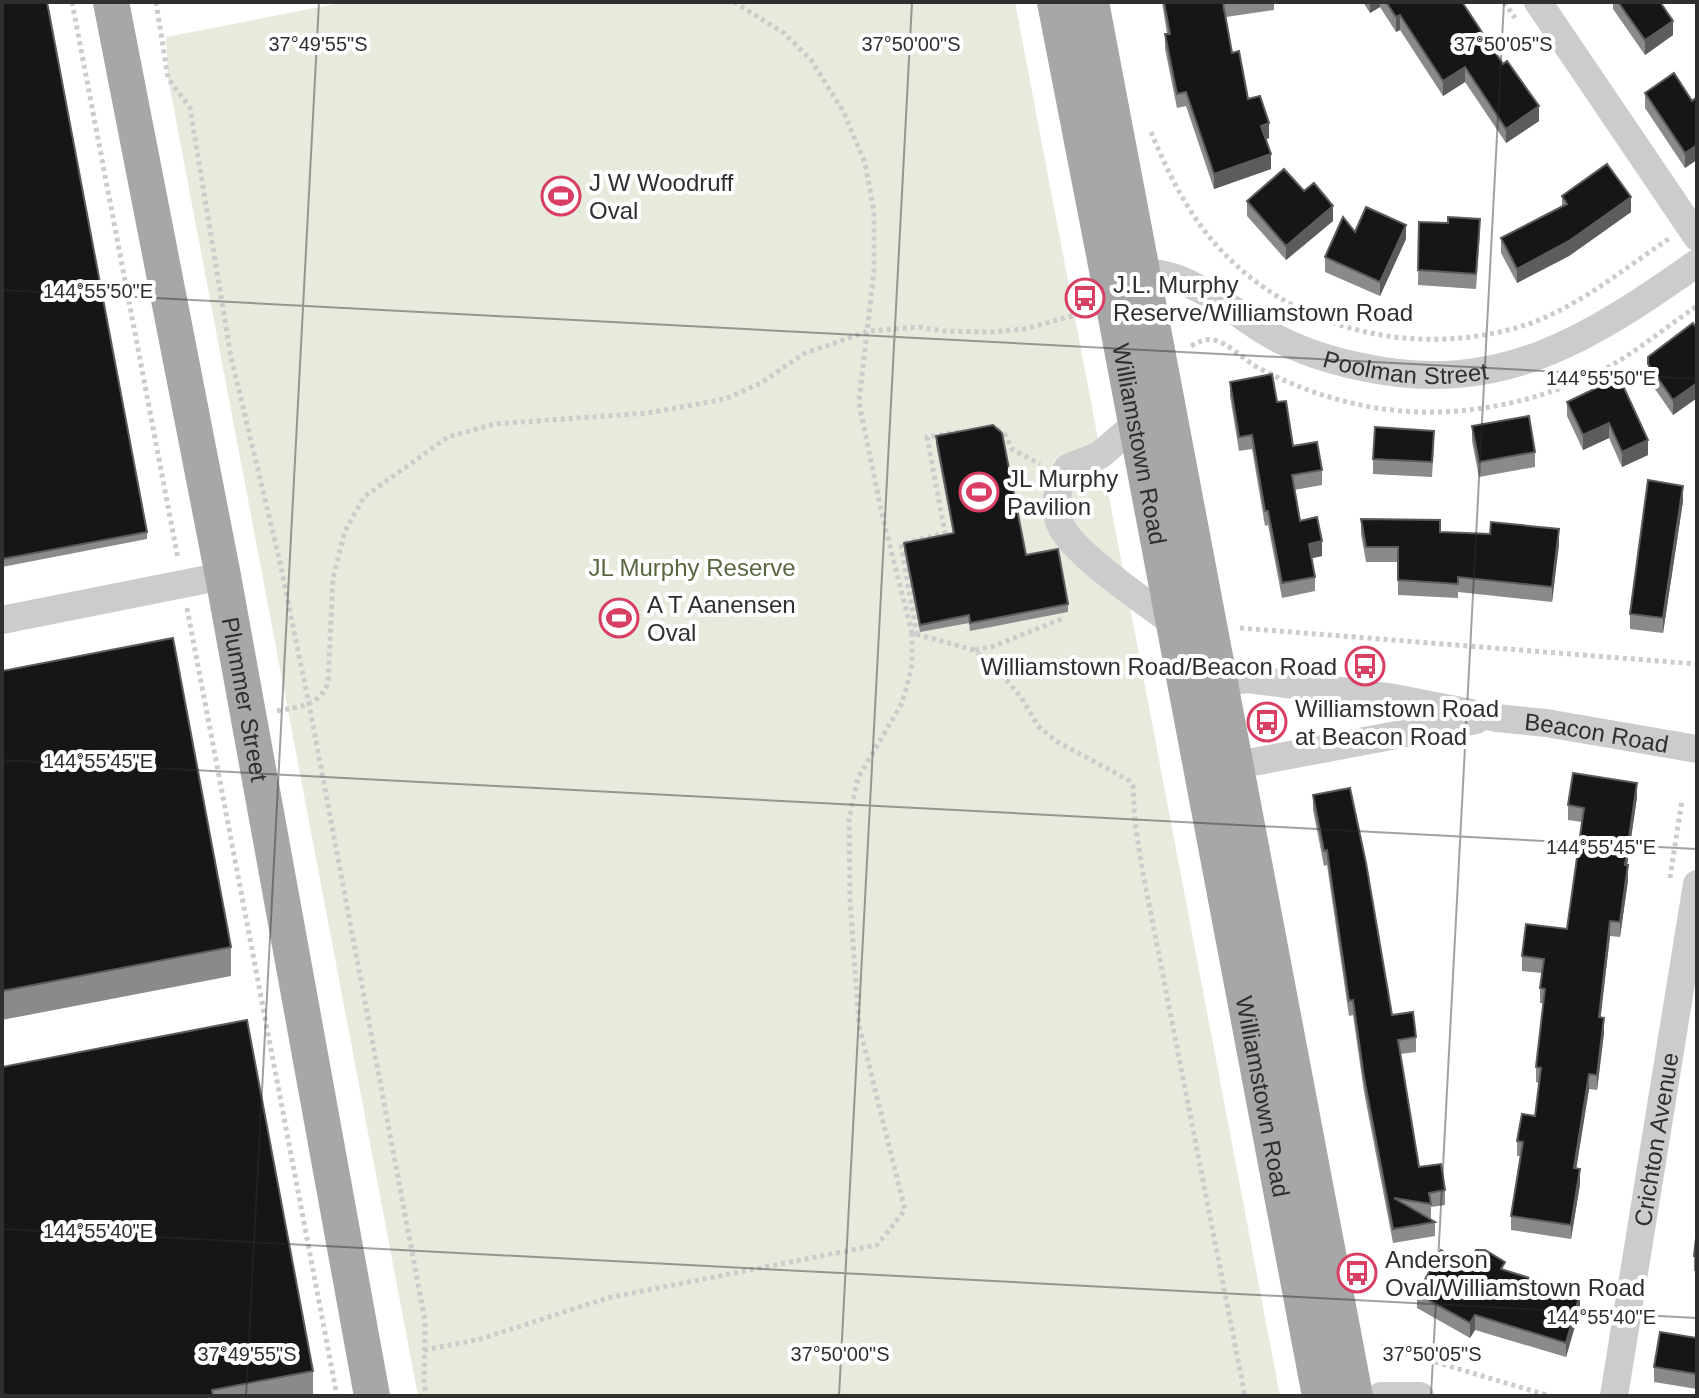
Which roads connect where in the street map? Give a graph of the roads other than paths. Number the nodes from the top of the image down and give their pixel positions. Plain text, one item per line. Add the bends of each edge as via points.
1 (111, 2) edge
2 (1055, 2) edge
3 (1091, 2) edge
4 (1538, 2) edge
5 (1693, 231) edge
6 (1697, 263) edge
7 (1121, 285) junction
8 (1135, 425) junction
9 (223, 576) junction
10 (2, 620) edge
11 (1173, 623) junction
12 (1221, 682) junction
13 (1497, 718) junction
14 (1197, 747) junction
15 (1697, 749) edge
16 (1237, 765) junction
17 (1697, 884) edge
18 (372, 1396) edge
19 (1320, 1396) edge
20 (1355, 1396) edge
21 (1381, 1396) edge
22 (1420, 1396) edge
23 (1614, 1396) edge

1 - 9 main road, Plummer Street
2 - 7 main road, Williamstown Road
3 - 7 main road, Williamstown Road
4 - 5 street
6 - 7 street, Poolman Street via 1583,338 1546,355 1473,374 1434,376 1329,360 1269,334 1185,282 1156,273
7 - 8 main road, Williamstown Road
7 - 12 main road, Williamstown Road
8 - 11 main road, Williamstown Road
8 - 11 street via 1105,451 1073,464 1062,476 1058,509 1065,533
9 - 10 street
9 - 18 main road, Plummer Street
11 - 14 main road, Williamstown Road
12 - 13 street, Beacon Road via 1248,679 1394,698
12 - 14 main road
12 - 16 main road, Williamstown Road
13 - 15 street, Beacon Road
13 - 16 street, Beacon Road
14 - 16 main road
14 - 19 main road, Williamstown Road
16 - 20 main road, Williamstown Road
17 - 23 street, Crichton Avenue
21 - 22 street

